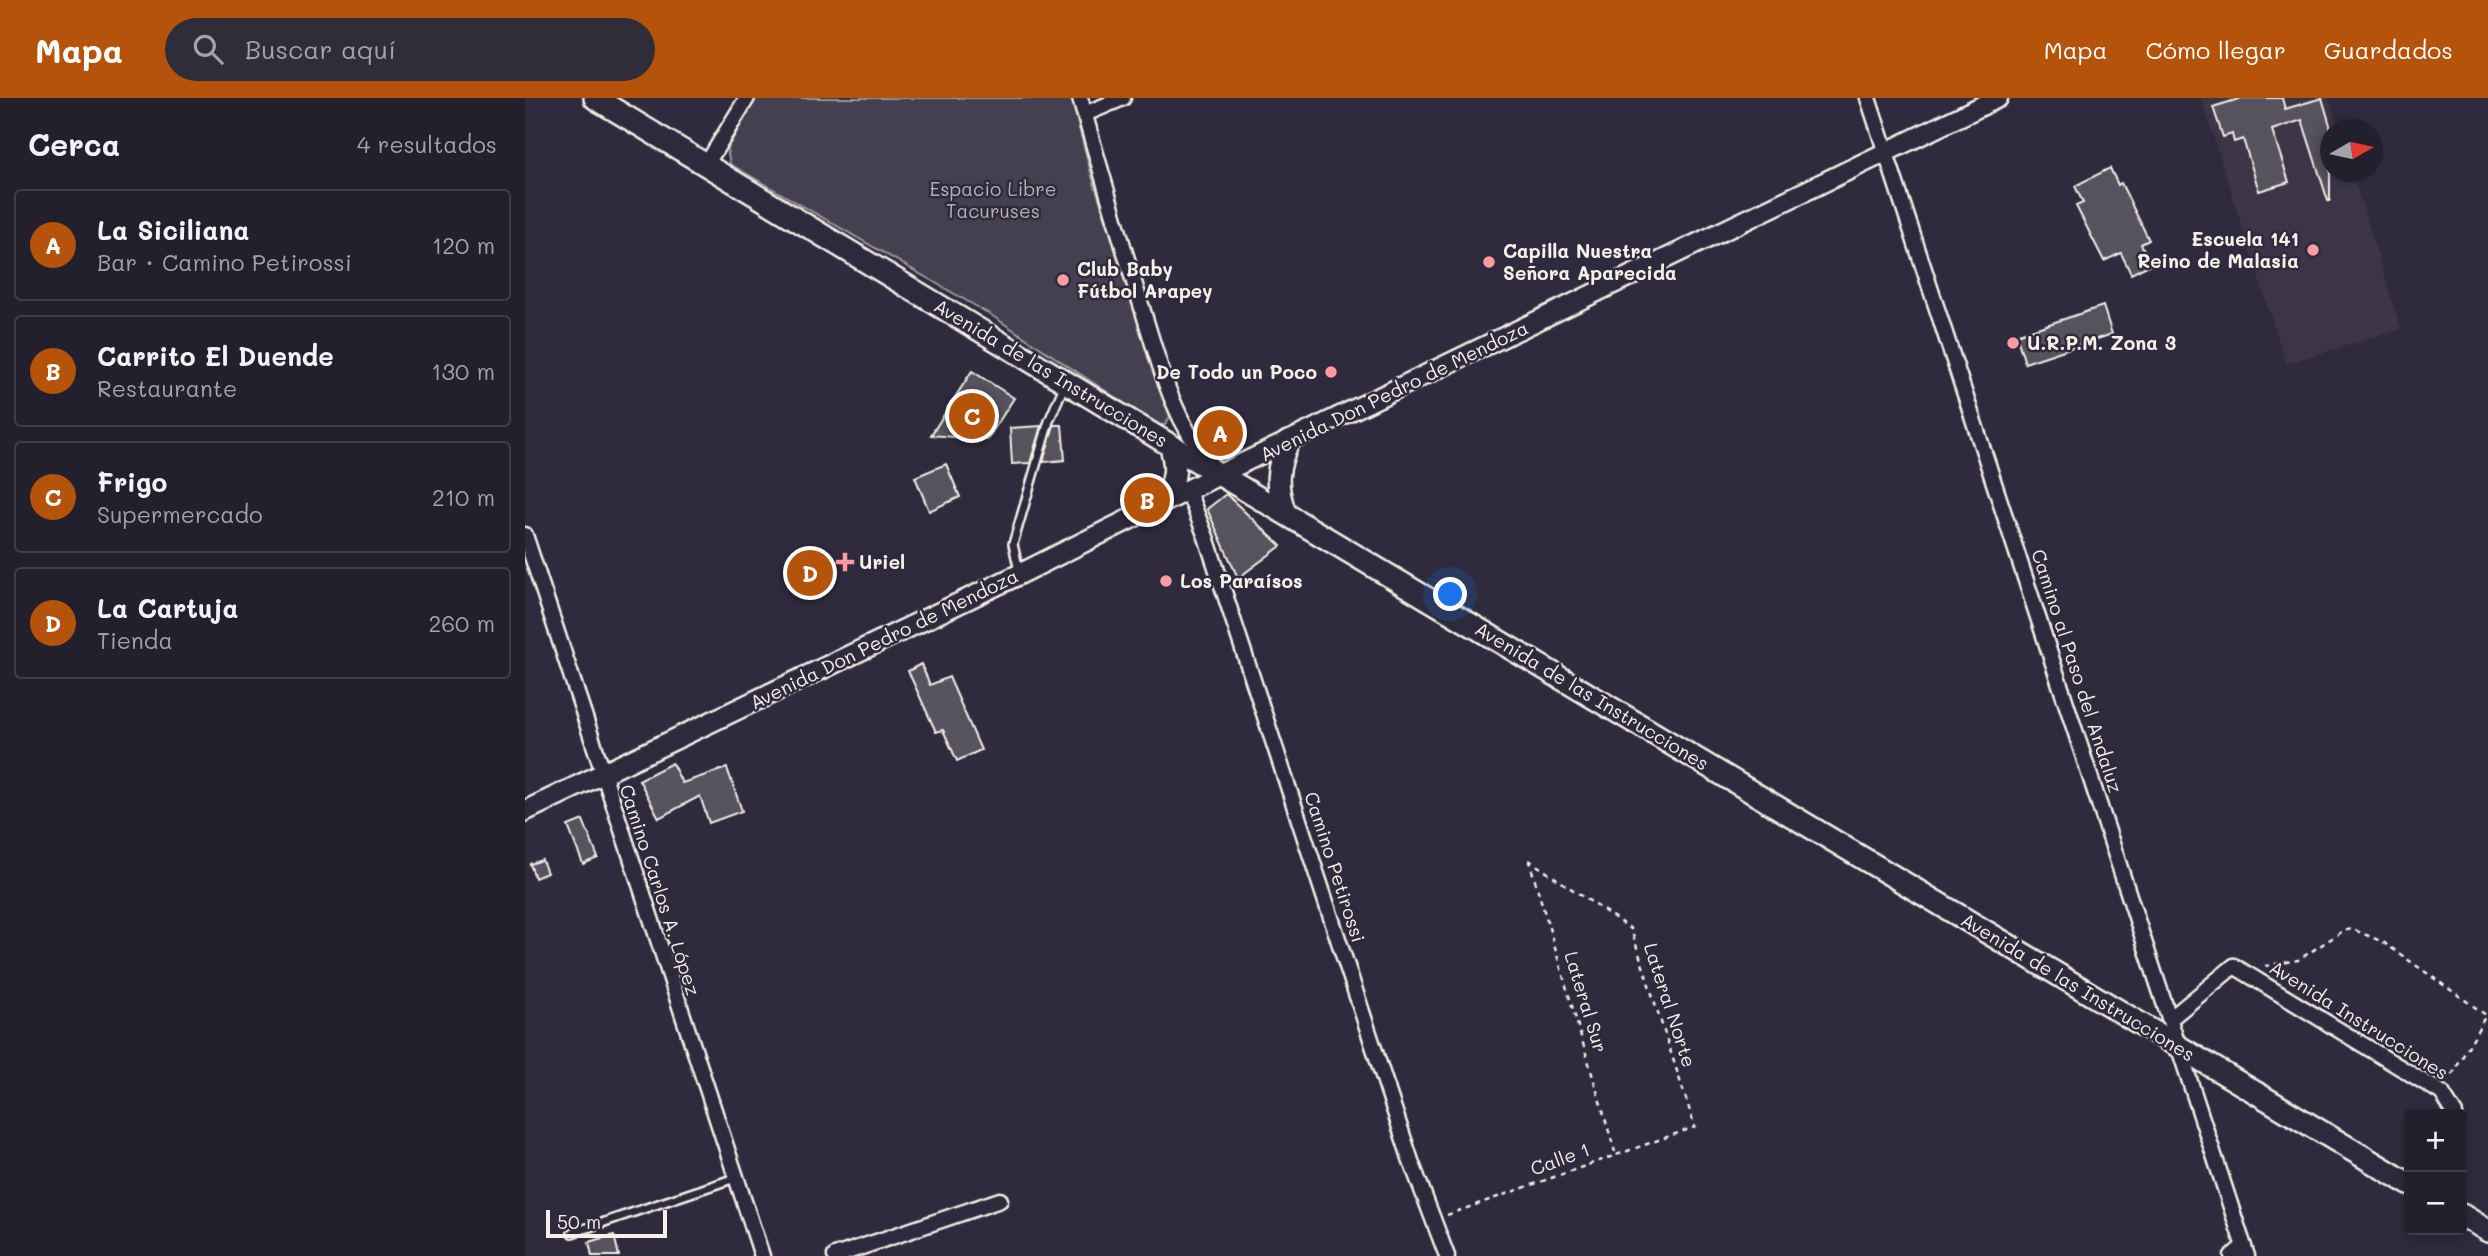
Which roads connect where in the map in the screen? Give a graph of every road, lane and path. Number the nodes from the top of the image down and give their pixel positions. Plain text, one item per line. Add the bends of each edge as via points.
1 (595, 98) edge
2 (747, 98) edge
3 (1080, 98) edge
4 (1123, 98) edge
5 (1868, 98) edge
6 (1998, 98) edge
7 (1084, 114) junction
8 (1887, 153) junction
9 (706, 165) junction
10 (1066, 382) junction
11 (1288, 442) junction
12 (1170, 445) junction
13 (1220, 474) junction
14 (1187, 489) junction
15 (1165, 500) junction
16 (1285, 513) junction
17 (525, 535) edge
18 (1020, 574) junction
19 (601, 774) junction
20 (525, 811) edge
21 (1528, 860) joint
22 (2263, 966) dead end
23 (2170, 1019) junction
24 (2181, 1048) junction
25 (2442, 1093) junction
26 (2452, 1109) edge
27 (1695, 1127) joint
28 (1616, 1153) junction
29 (735, 1178) junction
30 (2404, 1181) edge
31 (1000, 1200) dead end
32 (2467, 1218) edge
33 (1434, 1219) junction
34 (2488, 1231) edge
35 (572, 1233) dead end
36 (2246, 1251) edge
37 (762, 1256) edge
38 (835, 1256) edge
39 (1447, 1256) edge
40 (2232, 1256) edge

1 - 9 main road, Avenida de las Instrucciones
2 - 9 street
3 - 7 street
4 - 7 street
5 - 8 street, Camino al Paso del Andaluz
6 - 8 street, Avenida Don Pedro de Mendoza
7 - 13 street via 1170,397 1193,443
8 - 11 street, Avenida Don Pedro de Mendoza
8 - 23 street, Camino al Paso del Andaluz
9 - 10 main road, Avenida de las Instrucciones
10 - 12 main road, Avenida de las Instrucciones
10 - 18 lane via 1049,421 1013,544
11 - 13 street, Avenida Don Pedro de Mendoza
11 - 16 main road via 1277,474 1277,492
12 - 13 main road, Avenida de las Instrucciones
12 - 15 main road via 1176,470
13 - 14 main road, Avenida Don Pedro de Mendoza
13 - 16 main road, Avenida de las Instrucciones
14 - 15 main road, Avenida Don Pedro de Mendoza
14 - 33 street, Camino Petirossi
15 - 18 main road, Avenida Don Pedro de Mendoza
16 - 24 main road, Avenida de las Instrucciones
17 - 19 street, Camino Carlos A. López
18 - 19 main road, Avenida Don Pedro de Mendoza
19 - 20 main road, Avenida Don Pedro de Mendoza
19 - 29 street, Camino Carlos A. López
21 - 27 path, Lateral Norte via 1631,929
21 - 28 path, Lateral Sur
22 - 25 path via 2298,960 2352,929 2383,942 2486,1015
23 - 24 street, Camino al Paso del Andaluz
23 - 25 street, Avenida Instrucciones via 2234,966
24 - 30 main road, Avenida de las Instrucciones
24 - 36 street, Camino al Paso del Andaluz
25 - 26 street, Avenida Instrucciones
27 - 28 path, Calle 1
28 - 33 path, Calle 1
29 - 35 lane
29 - 37 street, Camino Carlos A. López
31 - 38 street
32 - 34 main road
33 - 39 street, Camino Petirossi
36 - 40 street

